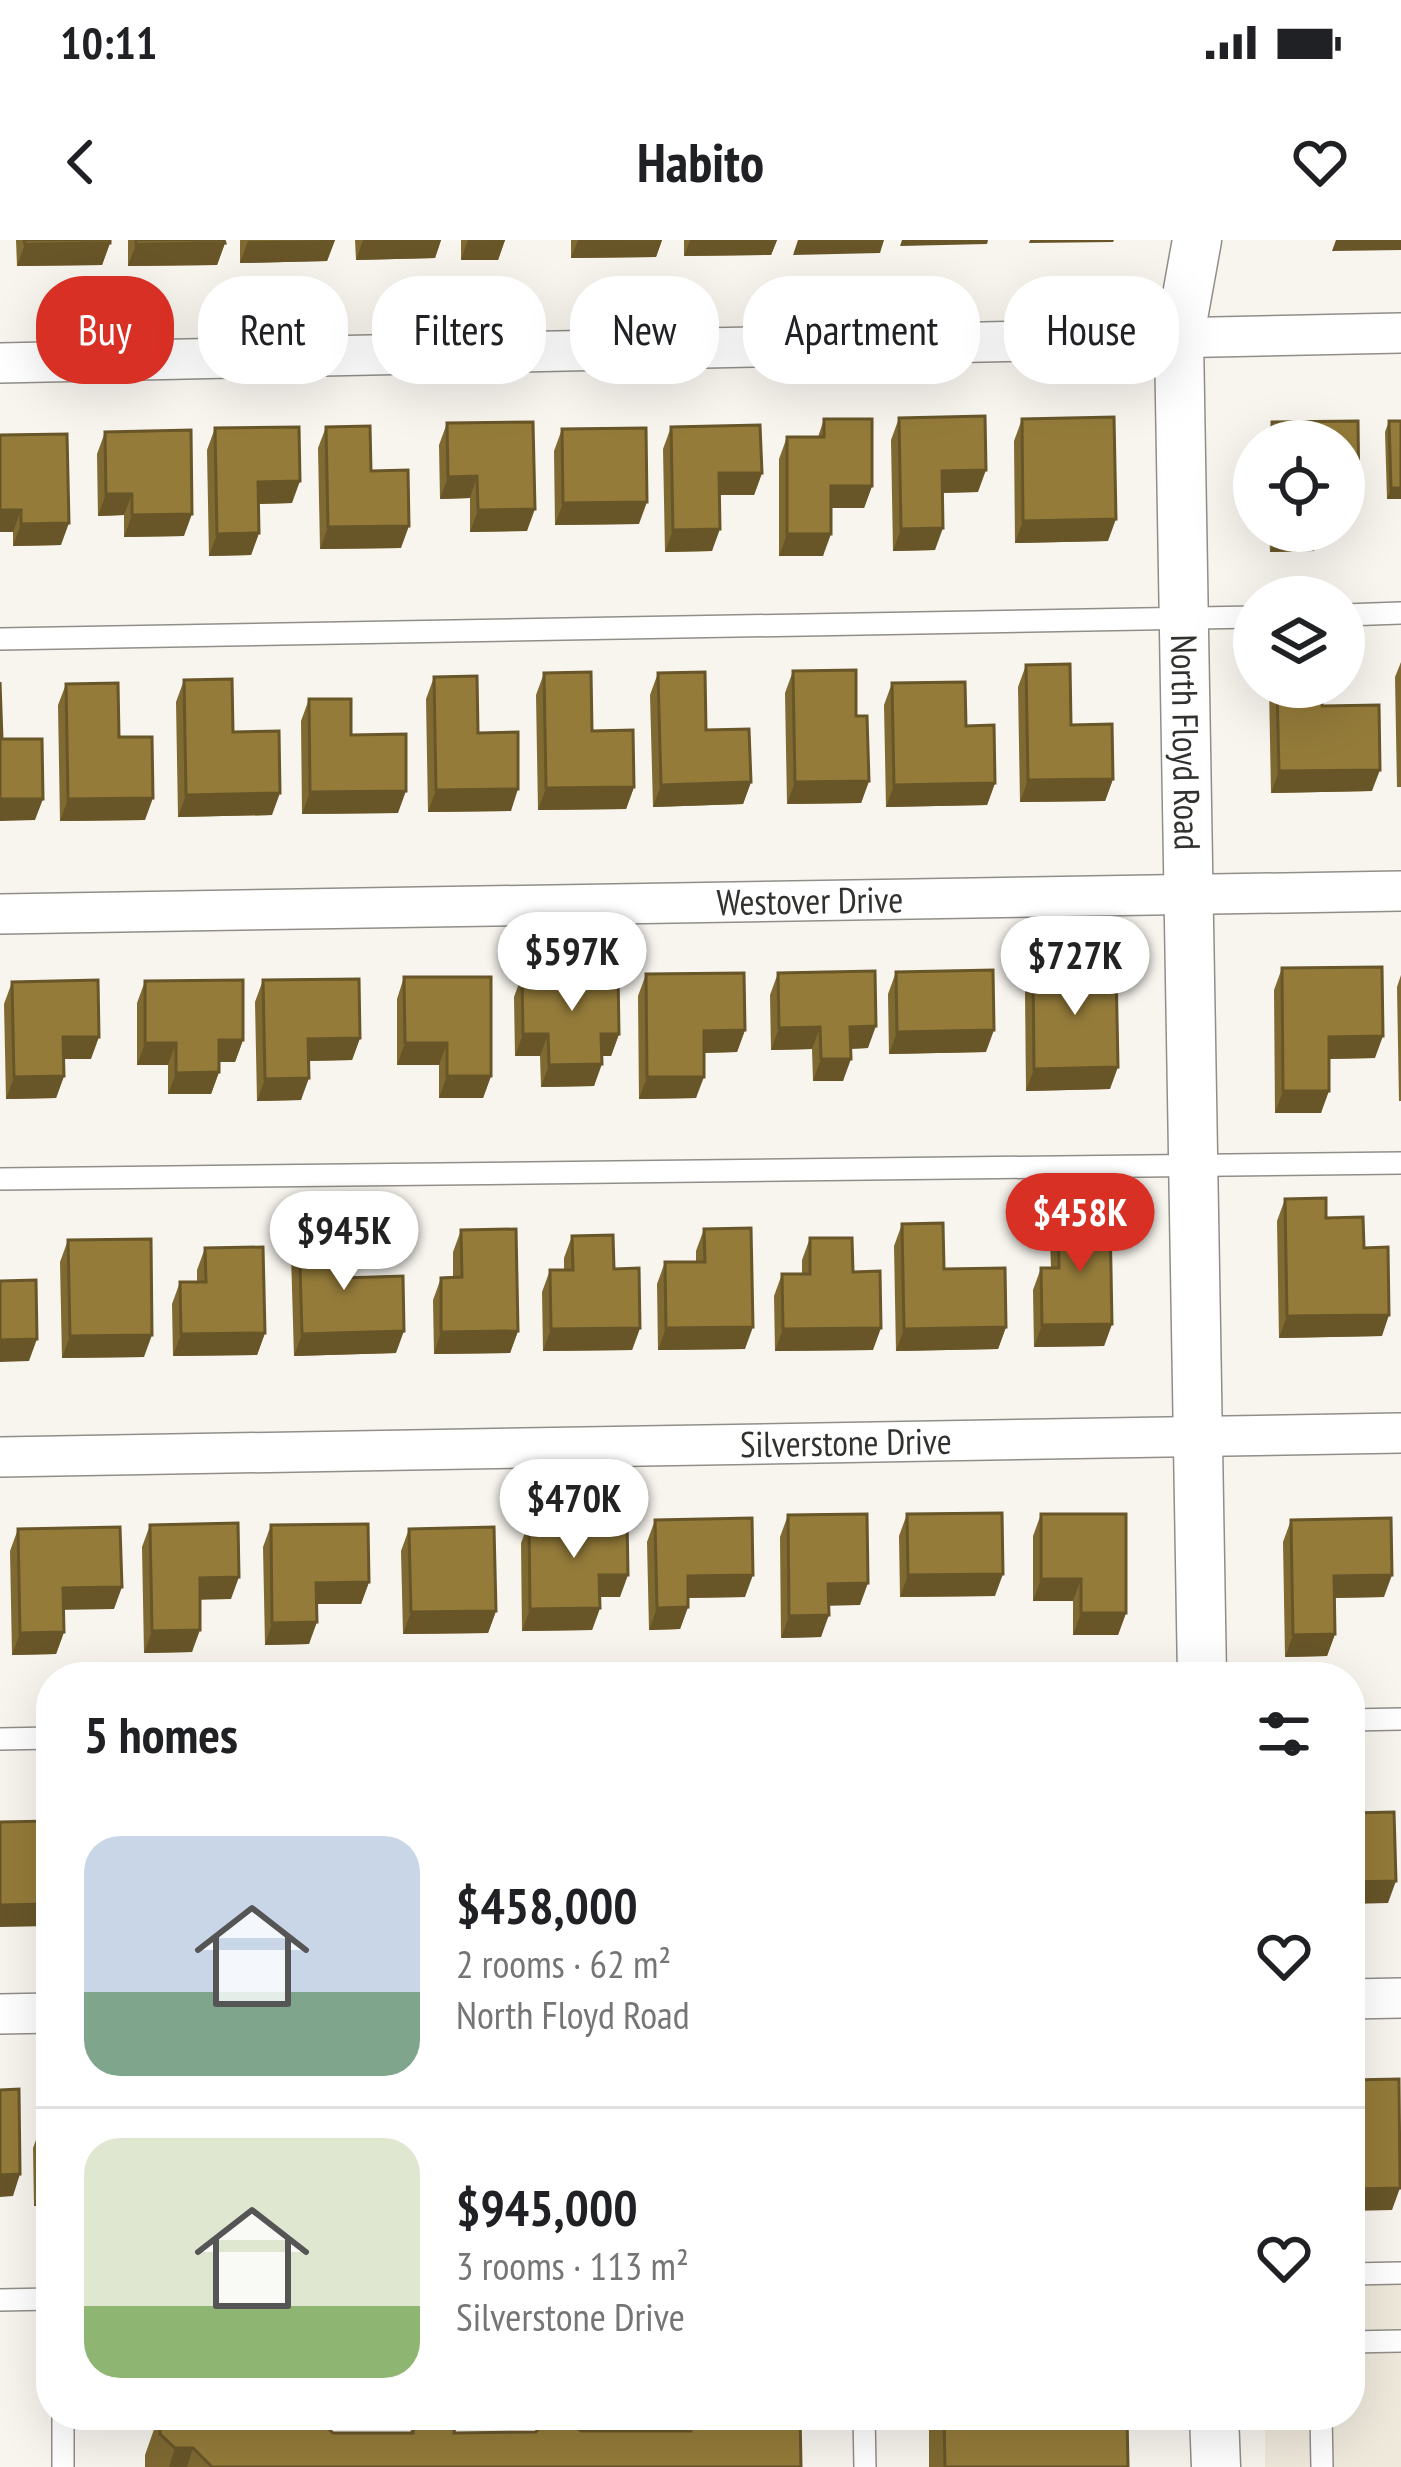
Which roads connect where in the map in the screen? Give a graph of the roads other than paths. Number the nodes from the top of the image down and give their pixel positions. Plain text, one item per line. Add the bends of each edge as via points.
1 (1197, 240) edge
2 (1401, 333) edge
3 (1179, 340) junction
4 (1004, 343) edge
5 (0, 363) edge
6 (1401, 614) edge
7 (1365, 615) edge
8 (1233, 618) edge
9 (1185, 619) junction
10 (0, 639) edge
11 (1401, 891) edge
12 (1191, 895) junction
13 (0, 914) edge
14 (1401, 1163) edge
15 (1193, 1168) junction
16 (0, 1179) edge
17 (1401, 1433) edge
18 (1200, 1438) junction
19 (0, 1457) edge
20 (1202, 1662) edge
21 (1401, 1719) edge
22 (1365, 1720) edge
23 (36, 1738) edge
24 (0, 1739) edge
25 (1401, 1998) edge
26 (1365, 1999) edge
27 (36, 2013) edge
28 (0, 2014) edge
29 (1401, 2273) edge
30 (1365, 2274) edge
31 (36, 2299) edge
32 (0, 2300) edge
33 (1365, 2342) edge
34 (1401, 2342) edge
35 (63, 2430) edge
36 (864, 2430) edge
37 (1215, 2430) edge
38 (1322, 2430) edge
39 (63, 2467) edge
40 (865, 2467) edge
41 (1216, 2467) edge
42 (1322, 2467) edge

1 - 3 street, North Floyd Road
2 - 3 street
3 - 9 street, North Floyd Road
4 - 5 street
6 - 7 lane
8 - 9 lane
9 - 10 lane
9 - 12 street, North Floyd Road
11 - 12 street, Westover Drive
12 - 13 street, Westover Drive
12 - 15 street, North Floyd Road
14 - 15 lane
15 - 16 lane
15 - 18 street, North Floyd Road
17 - 18 street, Silverstone Drive
18 - 19 street, Silverstone Drive
18 - 20 street, North Floyd Road
21 - 22 lane
23 - 24 lane
25 - 26 street
27 - 28 street
29 - 30 lane
31 - 32 lane
33 - 34 lane
35 - 39 lane
36 - 40 lane
37 - 41 street
38 - 42 lane

